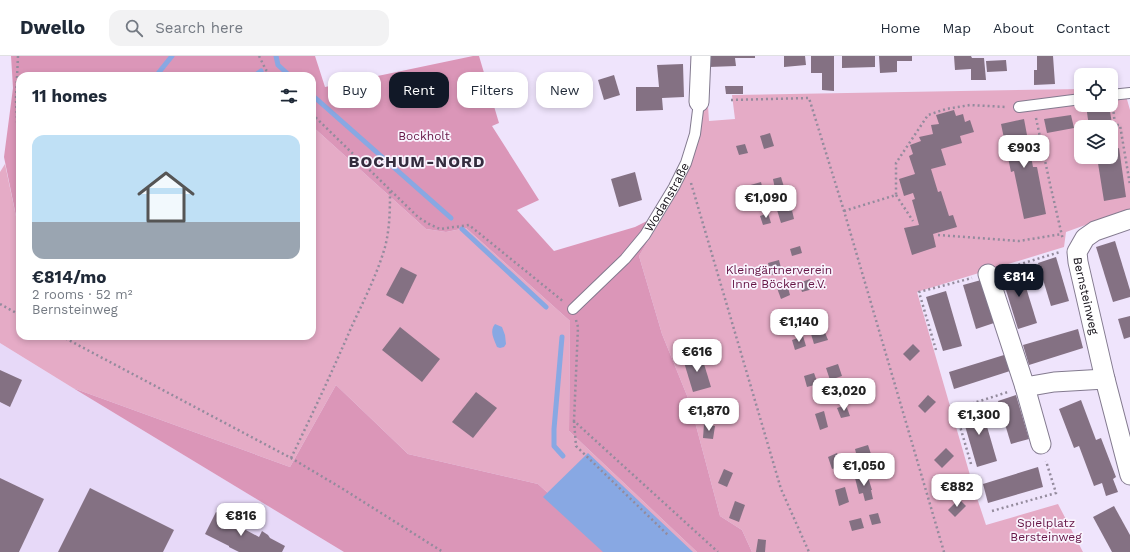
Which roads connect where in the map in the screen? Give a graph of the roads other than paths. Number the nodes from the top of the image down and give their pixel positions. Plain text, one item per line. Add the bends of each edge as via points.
1 (702, 56) edge
2 (1130, 93) edge
3 (1118, 94) edge
4 (1074, 100) edge
5 (699, 102) joint
6 (1019, 107) road end
7 (1130, 220) edge
8 (988, 274) dead end
9 (573, 309) road end
10 (1105, 379) junction
11 (1025, 387) junction
12 (1041, 444) road end
13 (1130, 475) edge

1 - 5 street, Wodanstraße
2 - 3 lane
4 - 6 lane
5 - 9 lane, Wodanstraße via 695,134 686,163 674,188 645,235 625,259
7 - 10 street, Bernsteinweg via 1095,231 1085,238 1077,252
8 - 11 street
10 - 11 street via 1054,382
10 - 13 street, Bernsteinweg
11 - 12 street

